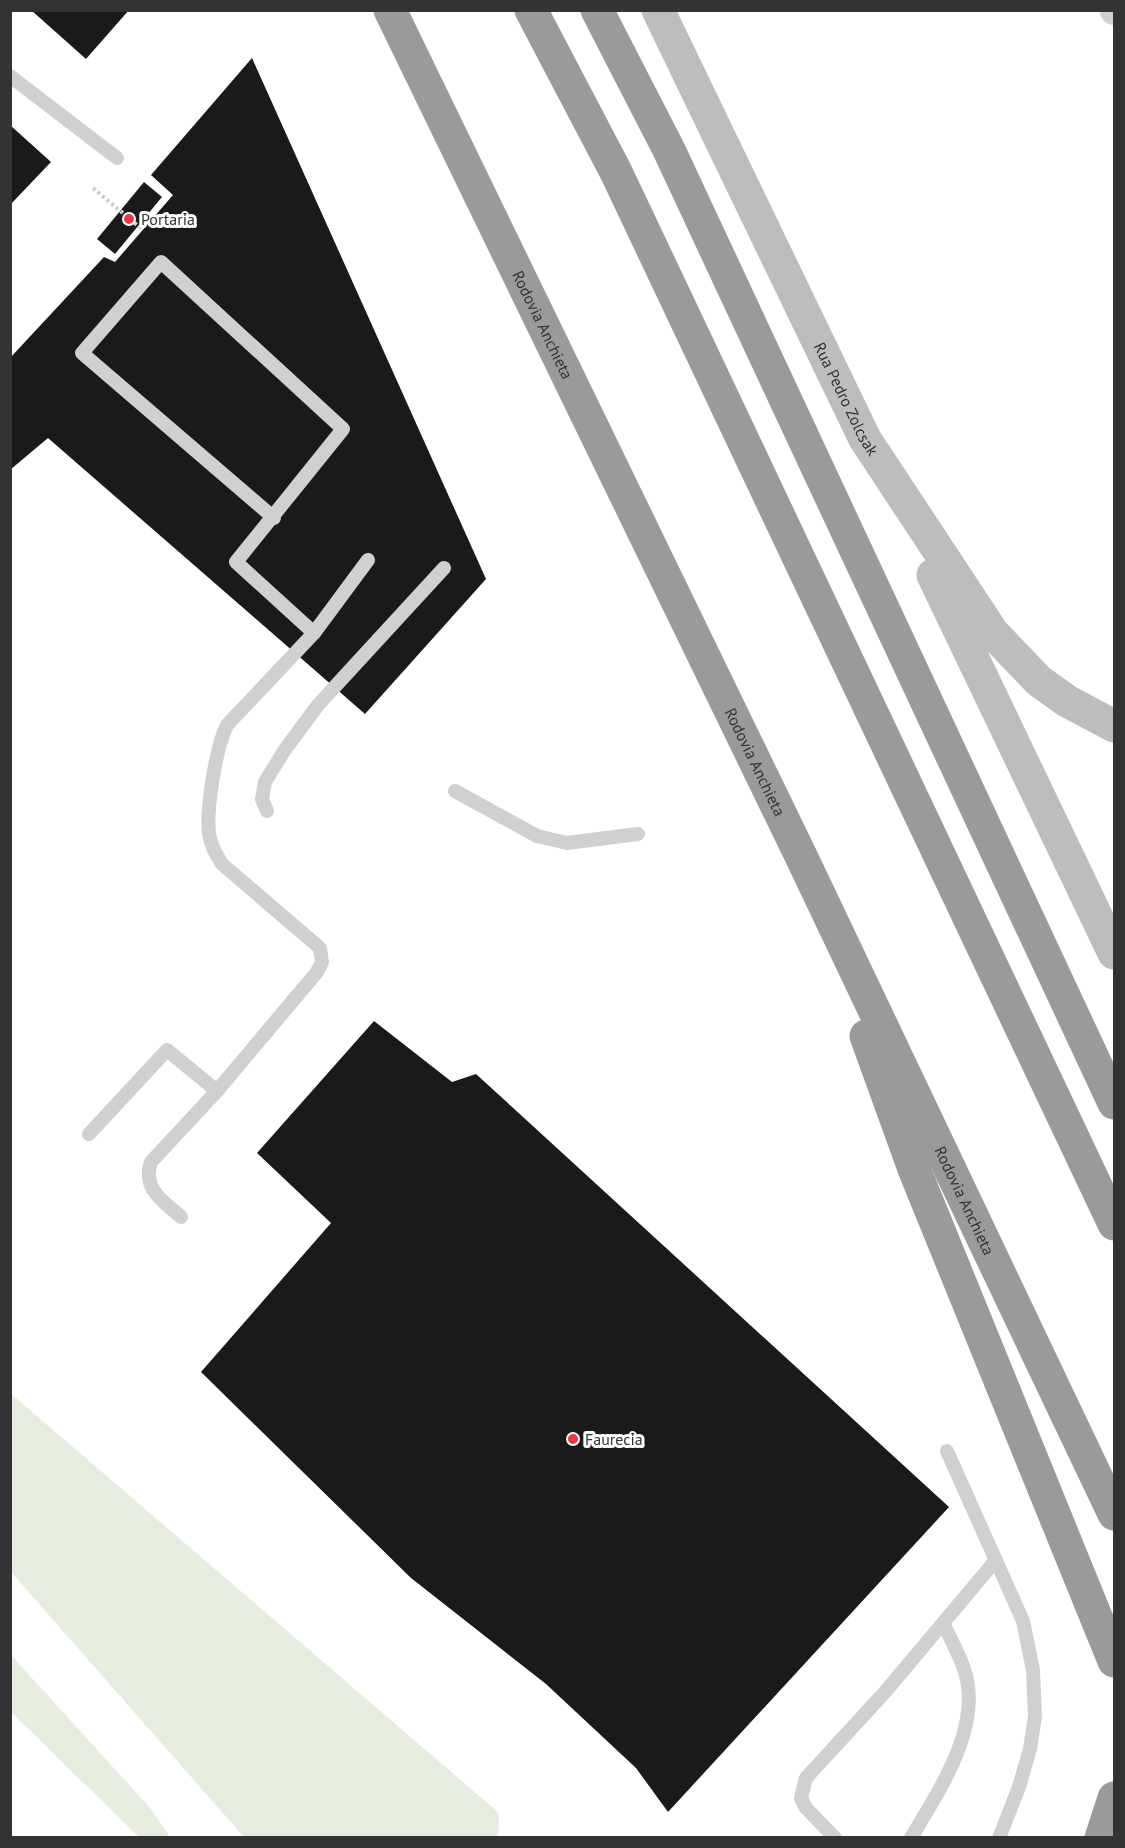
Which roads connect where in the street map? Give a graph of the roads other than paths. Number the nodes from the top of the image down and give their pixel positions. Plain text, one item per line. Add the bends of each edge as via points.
1 (390, 10) edge
2 (531, 10) edge
3 (597, 10) edge
4 (658, 10) edge
5 (10, 76) edge
6 (117, 158) dead end
7 (866, 439) junction
8 (274, 518) junction
9 (368, 560) dead end
10 (444, 568) dead end
11 (314, 633) junction
12 (1114, 726) edge
13 (455, 791) dead end
14 (267, 811) dead end
15 (638, 834) dead end
16 (800, 854) junction
17 (1114, 953) edge
18 (217, 1091) junction
19 (1114, 1103) edge
20 (89, 1134) dead end
21 (182, 1217) dead end
22 (1114, 1224) edge
23 (947, 1451) dead end
24 (1114, 1514) edge
25 (996, 1560) junction
26 (943, 1623) junction
27 (1114, 1661) edge
28 (1114, 1798) edge
29 (835, 1838) edge
30 (911, 1838) edge
31 (999, 1838) edge
32 (1101, 1838) edge

1 - 16 highway, Rodovia Anchieta
2 - 22 highway via 616,172
3 - 19 highway via 669,150
4 - 7 main road, Rua Pedro Zolcsak
5 - 6 lane
7 - 12 main road, Rua Pedro Zolcsak via 993,633 1039,681
7 - 17 main road
8 - 8 lane via 343,429 161,262 82,353
8 - 11 lane via 236,561
9 - 11 lane
10 - 14 lane via 318,705 284,751 265,782 262,799
11 - 18 lane via 227,725 216,763 209,833 222,864 321,948 322,962
13 - 15 lane via 537,836 567,843
16 - 24 highway, Rodovia Anchieta
16 - 27 highway via 914,1169
18 - 20 lane via 166,1050
18 - 21 lane via 151,1162 147,1173 154,1193
23 - 25 lane
25 - 26 lane
25 - 31 lane via 1023,1621 1033,1670 1035,1716 1019,1787
26 - 29 lane via 806,1778 801,1798
26 - 30 lane via 965,1671 965,1725 951,1770
28 - 32 highway

